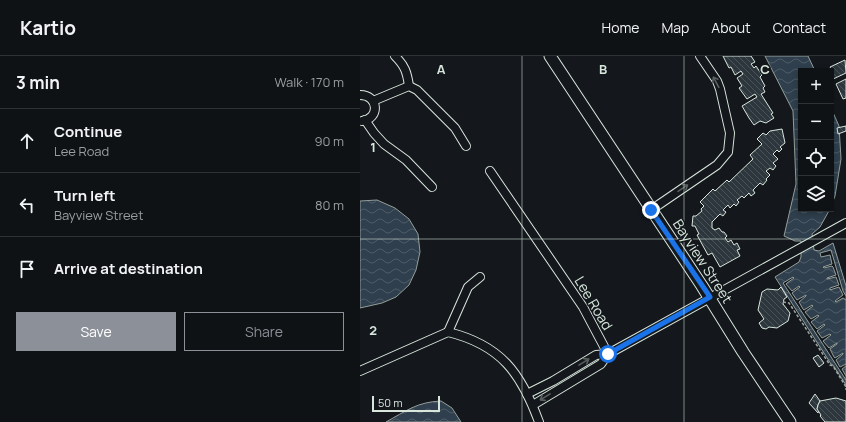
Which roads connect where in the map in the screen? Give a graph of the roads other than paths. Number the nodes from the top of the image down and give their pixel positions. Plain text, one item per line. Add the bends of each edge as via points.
1 (395, 56) edge
2 (550, 56) edge
3 (700, 56) edge
4 (409, 86) junction
5 (360, 95) edge
6 (373, 101) junction
7 (363, 120) edge
8 (466, 146) dead end
9 (490, 171) dead end
10 (432, 187) dead end
11 (651, 210) junction
12 (846, 223) edge
13 (480, 277) dead end
14 (710, 297) junction
15 (448, 332) junction
16 (608, 354) junction
17 (360, 371) edge
18 (527, 394) junction
19 (533, 405) junction
20 (539, 422) edge
21 (790, 422) edge

1 - 4 street via 403,64
2 - 11 main road, Bayview Street
11 -> 3 street via 717,165 728,152 730,133 720,89
4 - 6 street
4 - 8 street via 417,90 455,128
5 - 6 street via 367,96
6 - 7 street via 375,111 370,118
7 - 10 street via 384,144 406,160
9 - 16 street, Lee Road via 583,307
11 - 14 main road, Bayview Street
12 - 14 street
13 - 15 street via 468,287
14 - 16 street
14 - 21 main road, Bayview Street
15 - 17 street
15 - 18 street via 472,340 494,352 519,378
18 -> 16 street via 596,355
16 -> 19 street via 601,364
18 - 19 street
19 - 20 street

